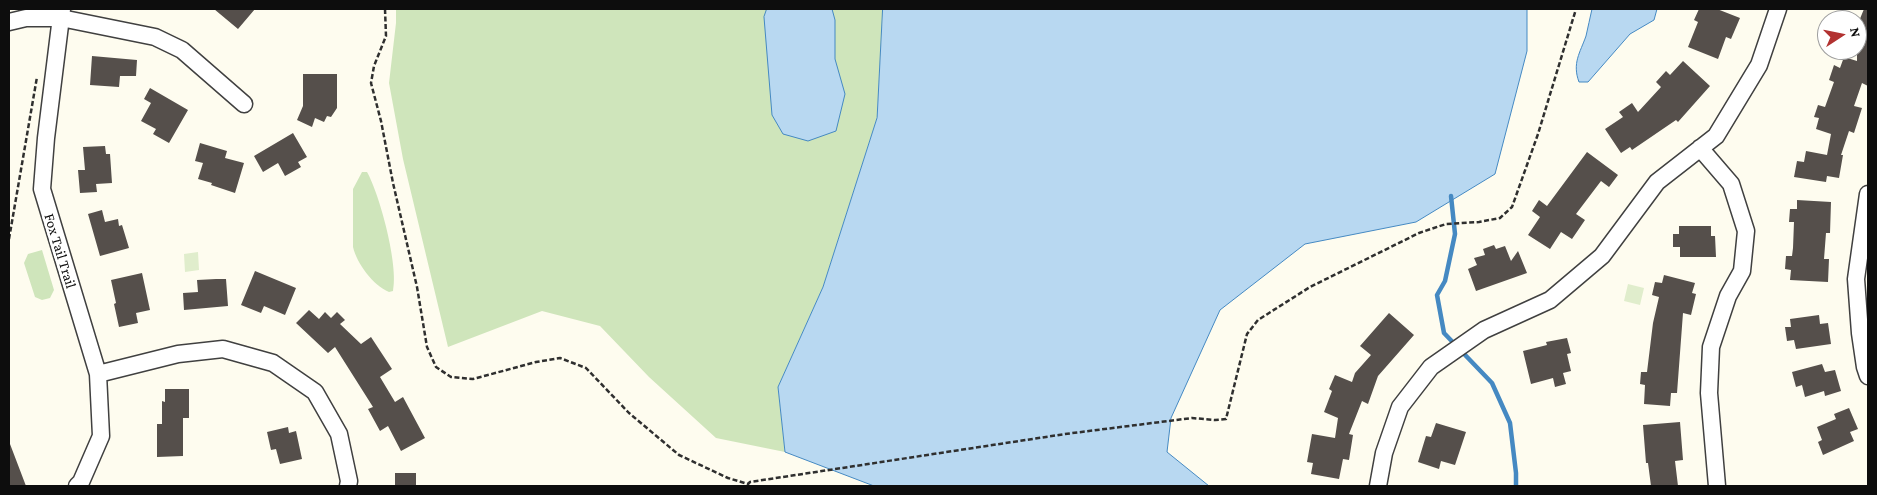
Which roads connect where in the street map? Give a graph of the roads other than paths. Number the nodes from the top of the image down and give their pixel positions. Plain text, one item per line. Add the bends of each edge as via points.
1 (1778, 9) edge
2 (62, 14) edge
3 (9, 22) edge
4 (244, 104) dead end
5 (1700, 148) junction
6 (1868, 194) edge
7 (98, 374) junction
8 (1868, 376) edge
9 (77, 486) edge
10 (348, 486) edge
11 (1378, 486) edge
12 (1717, 486) edge

1 - 5 street via 1759,65 1716,136
2 - 3 street
2 - 4 street via 155,37 182,50
2 - 7 street, Fox Tail Trail via 42,190
5 - 11 street via 1657,182 1602,256 1550,300 1484,330 1431,367 1400,408 1384,453
5 - 12 street via 1731,184 1746,231 1742,271 1728,296 1711,347 1709,394
6 - 8 street via 1856,279 1860,333
7 - 9 street, Fox Tail Trail via 101,436
7 - 10 street via 178,354 223,349 273,362 315,392 339,434

